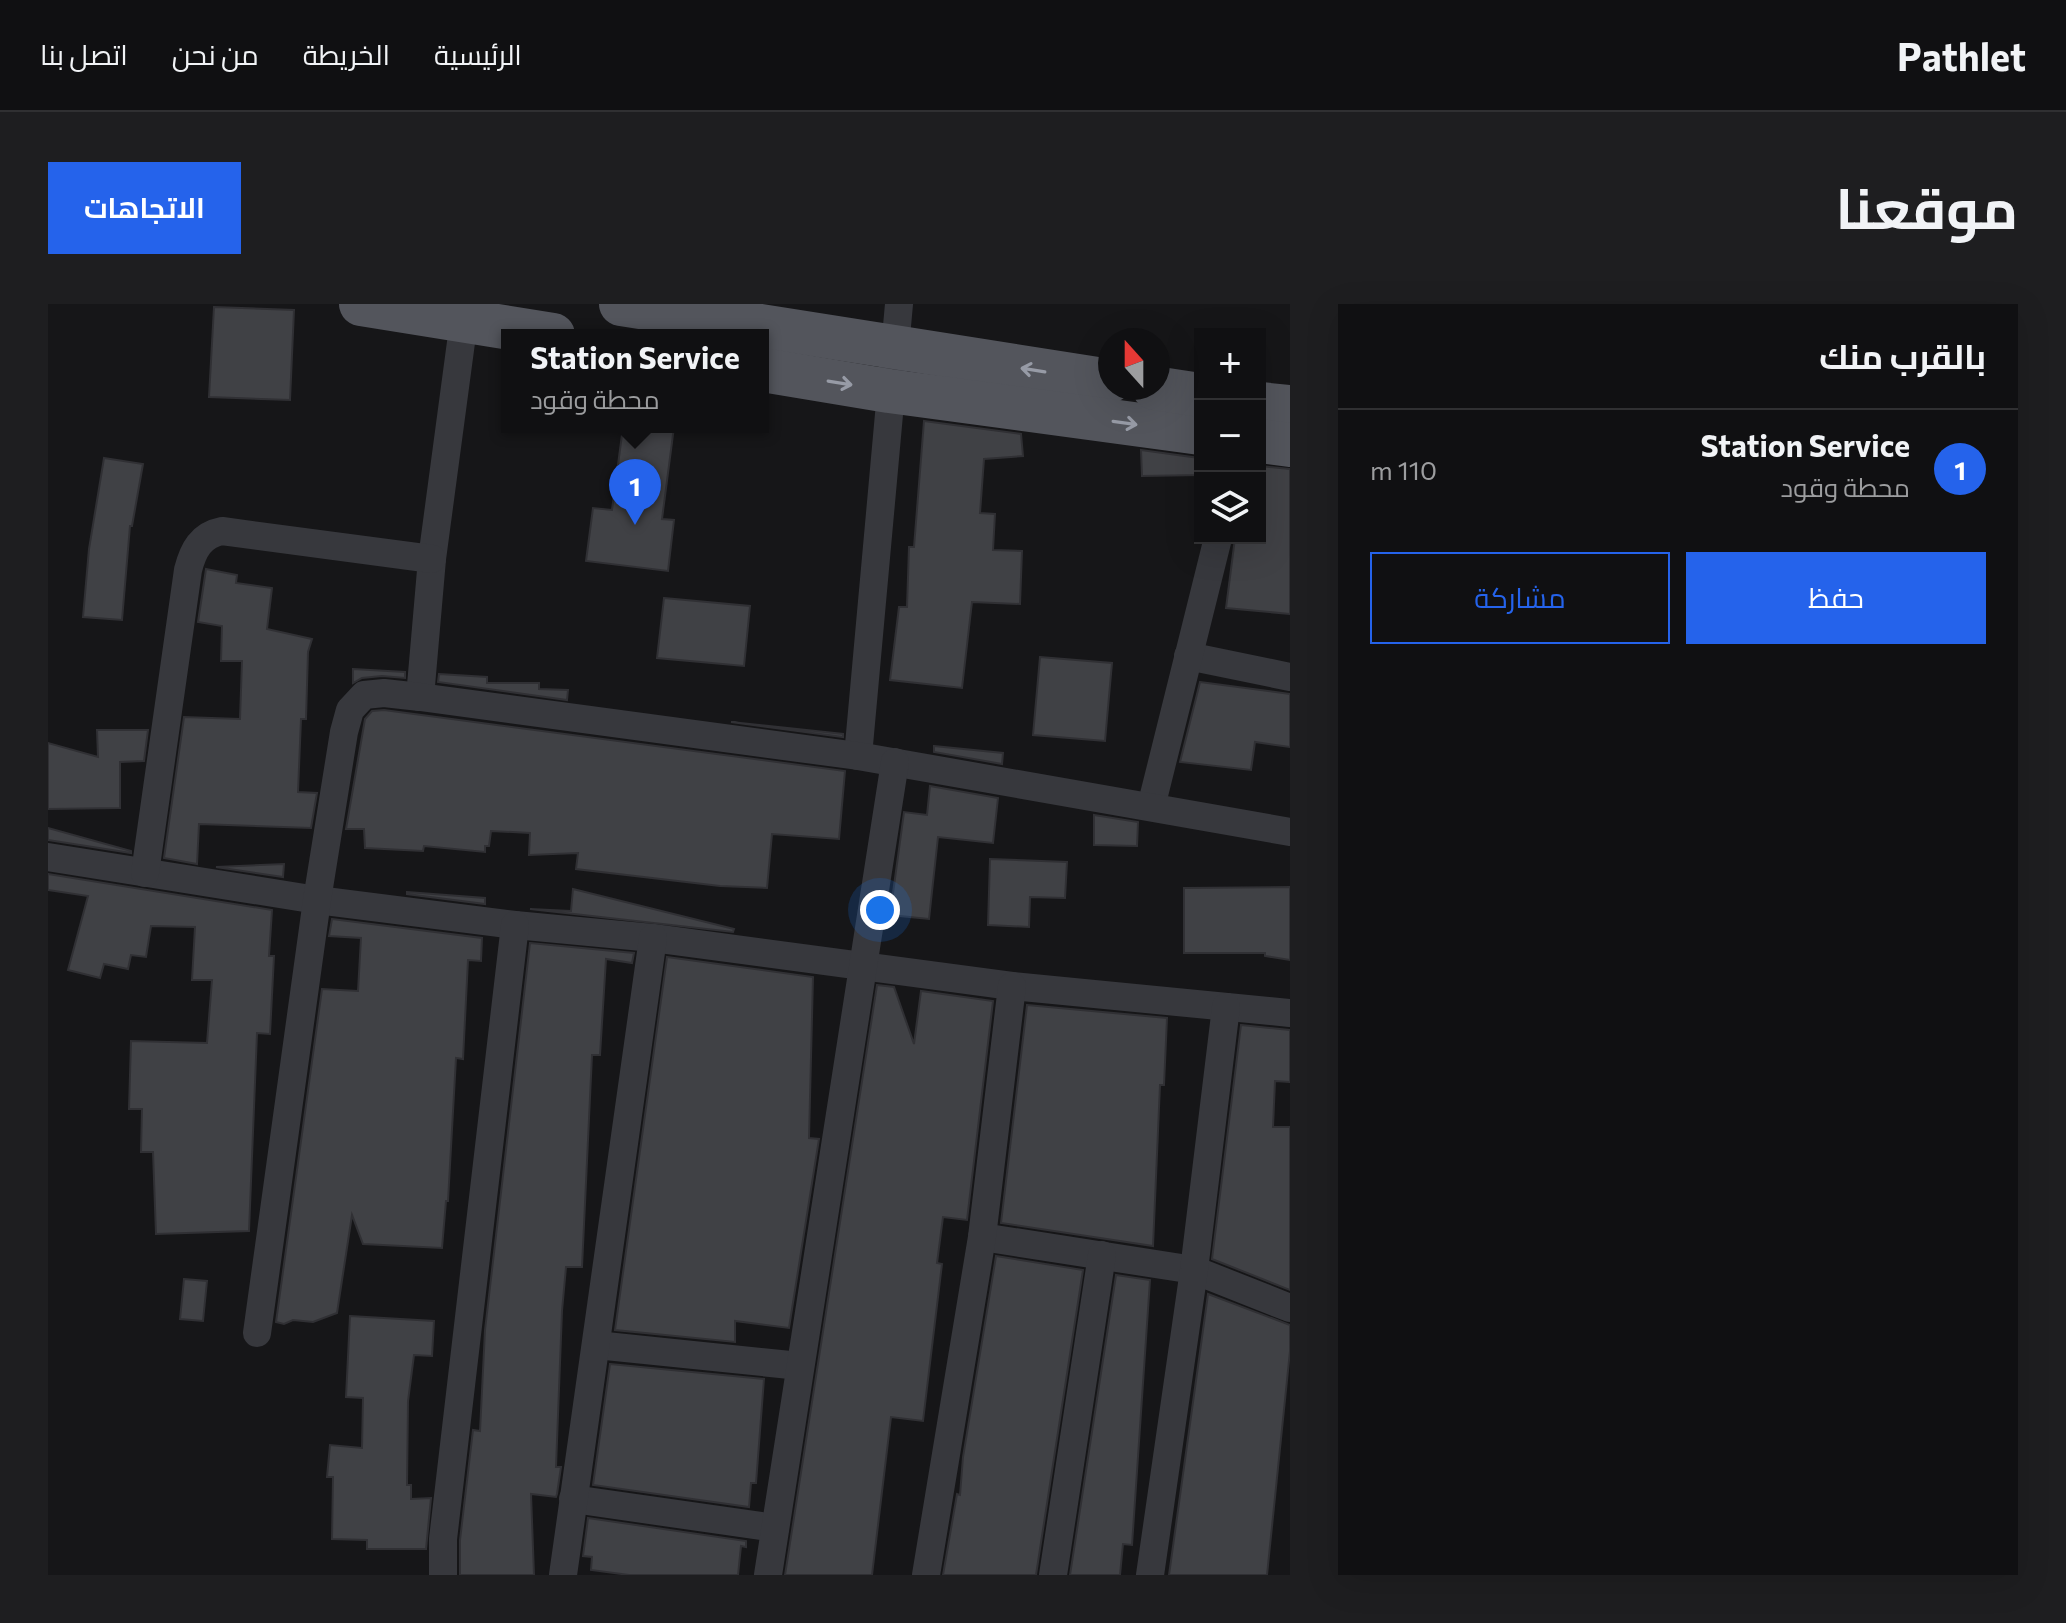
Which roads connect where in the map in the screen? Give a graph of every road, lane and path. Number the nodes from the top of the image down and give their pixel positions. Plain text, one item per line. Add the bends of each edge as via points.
1 (361, 304) edge
2 (621, 304) edge
3 (899, 304) edge
4 (465, 312) edge
5 (530, 329) edge
6 (893, 349) junction
7 (769, 371) edge
8 (1098, 379) edge
9 (1170, 390) edge
10 (889, 391) junction
11 (1194, 394) edge
12 (1266, 405) edge
13 (1290, 407) edge
14 (1194, 432) edge
15 (1266, 442) edge
16 (1290, 445) edge
17 (1216, 544) edge
18 (432, 559) junction
19 (1188, 656) junction
20 (1290, 677) edge
21 (420, 697) junction
22 (858, 756) junction
23 (895, 762) junction
24 (1151, 807) junction
25 (1290, 832) edge
26 (48, 857) edge
27 (145, 873) junction
28 (317, 900) junction
29 (515, 925) junction
30 (653, 938) junction
31 (861, 964) junction
32 (1012, 986) junction
33 (1226, 1007) junction
34 (1290, 1013) edge
35 (982, 1237) junction
36 (1102, 1255) junction
37 (1194, 1270) junction
38 (1290, 1308) edge
39 (257, 1333) dead end
40 (596, 1345) junction
41 (800, 1366) junction
42 (573, 1499) junction
43 (775, 1528) junction
44 (443, 1575) edge
45 (563, 1575) edge
46 (768, 1575) edge
47 (926, 1575) edge
48 (1053, 1575) edge
49 (1150, 1575) edge

1 - 4 main road
2 - 6 main road
3 - 6 street
4 - 5 main road
4 - 18 street
8 -> 6 main road
6 - 10 street
7 -> 10 main road
9 - 11 main road
10 -> 14 main road
10 - 22 street
12 - 13 main road
15 - 16 main road
17 - 19 street
18 - 21 street
18 - 27 street via 222,531 202,540 188,570
19 - 20 street
19 - 24 street
21 - 22 street
21 - 28 street via 372,692 350,710
22 - 23 street
23 - 24 street
23 - 31 street
24 - 25 street
26 - 27 street
27 - 28 street
28 - 29 street
28 - 39 street
29 - 30 street
29 - 44 street
30 - 31 street
30 - 40 street
31 - 32 street
31 - 41 street
32 - 33 street
32 - 35 street
33 - 34 street
33 - 37 street
35 - 36 street
35 - 47 street
36 - 37 street
36 - 48 street
37 - 38 street
37 - 49 street
40 - 41 street
40 - 42 street
41 - 43 street
42 - 43 street
42 - 45 street
43 - 46 street

